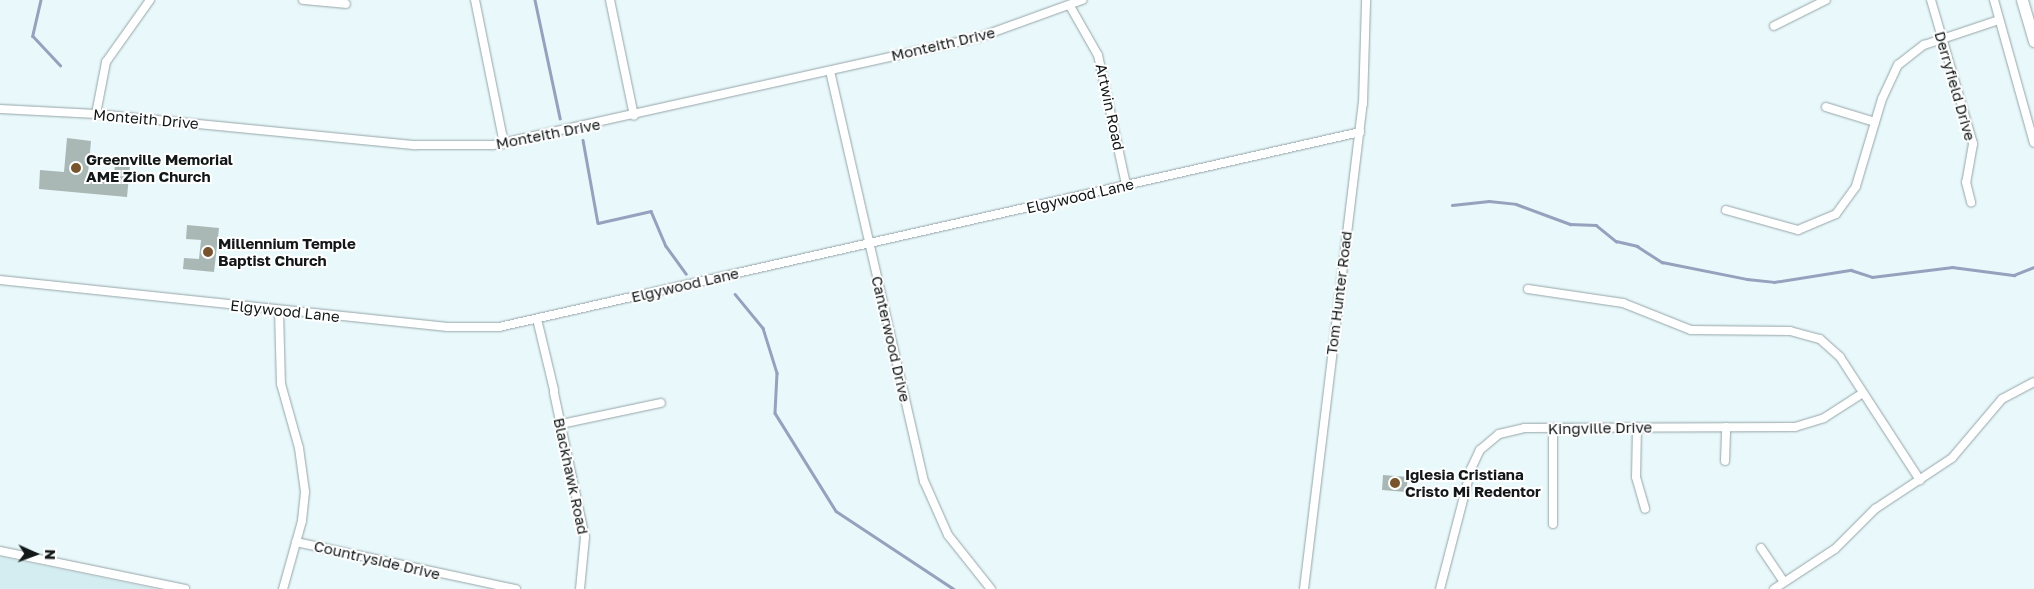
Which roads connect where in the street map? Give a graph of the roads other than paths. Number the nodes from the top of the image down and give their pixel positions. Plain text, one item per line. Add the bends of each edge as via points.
1 (150, 0) edge
2 (303, 0) edge
3 (475, 0) edge
4 (610, 0) edge
5 (1082, 0) edge
6 (1366, 0) edge
7 (1826, 0) edge
8 (1930, 0) edge
9 (1994, 0) edge
10 (2022, 0) edge
11 (346, 4) dead end
12 (1070, 6) junction
13 (2000, 20) junction
14 (1774, 26) dead end
15 (1941, 38) junction
16 (2034, 41) edge
17 (830, 71) junction
18 (1826, 107) dead end
19 (0, 109) edge
20 (96, 114) junction
21 (634, 116) junction
22 (1875, 122) junction
23 (1360, 132) junction
24 (2034, 143) edge
25 (504, 144) junction
26 (1126, 185) junction
27 (1971, 202) dead end
28 (1726, 210) dead end
29 (869, 244) junction
30 (0, 280) edge
31 (1528, 289) dead end
32 (279, 310) junction
33 (537, 319) junction
34 (2034, 382) edge
35 (1863, 393) junction
36 (661, 403) dead end
37 (561, 424) junction
38 (1637, 427) junction
39 (1726, 427) junction
40 (1553, 429) junction
41 (1725, 461) dead end
42 (1920, 480) junction
43 (1646, 509) dead end
44 (1553, 524) dead end
45 (296, 542) junction
46 (1761, 548) dead end
47 (0, 551) edge
48 (1784, 582) junction
49 (1303, 588) edge
50 (185, 589) edge
51 (283, 589) edge
52 (516, 589) edge
53 (580, 589) edge
54 (991, 589) edge
55 (1440, 589) edge
56 (1774, 589) edge

1 - 20 street via 106,62 98,83
2 - 11 street
3 - 25 street
4 - 21 street
5 - 12 street, Monteith Drive
6 - 23 street, Tom Hunter Road
7 - 14 street
8 - 15 street, Derryfield Drive
9 - 13 street
10 - 16 highway
12 - 17 street, Monteith Drive via 989,34
12 - 26 street, Artwin Road via 1101,64
13 - 15 street
13 - 24 street
15 - 22 street via 1914,49 1898,65
15 - 27 street, Derryfield Drive via 1973,144 1966,182
17 - 21 street, Monteith Drive
17 - 29 street, Canterwood Drive
18 - 22 street
19 - 20 street, Monteith Drive
20 - 25 street, Monteith Drive via 415,145
21 - 25 street, Monteith Drive
22 - 28 street via 1856,186 1827,220 1787,229
23 - 26 street, Elgywood Lane
23 - 49 street, Tom Hunter Road
26 - 29 street, Elgywood Lane
29 - 33 street, Elgywood Lane
29 - 54 street, Canterwood Drive via 924,481 948,535
30 - 32 street, Elgywood Lane
31 - 35 street via 1623,304 1691,330 1805,333 1834,350
32 - 33 street, Elgywood Lane via 460,328
32 - 45 street via 281,384 304,473 304,510
33 - 37 street, Blackhawk Road
34 - 42 street via 2002,399 1957,453
35 - 39 street, Kingville Drive via 1810,424
35 - 42 street
36 - 37 street
37 - 53 street, Blackhawk Road via 585,537
38 - 39 street, Kingville Drive
38 - 40 street, Kingville Drive
38 - 43 street via 1636,477
39 - 41 street
40 - 44 street
40 - 55 street, Kingville Drive via 1508,430 1480,450 1471,469
42 - 48 street via 1860,520 1834,549
45 - 51 street
45 - 52 street, Countryside Drive
46 - 48 street
47 - 50 street
48 - 56 street

